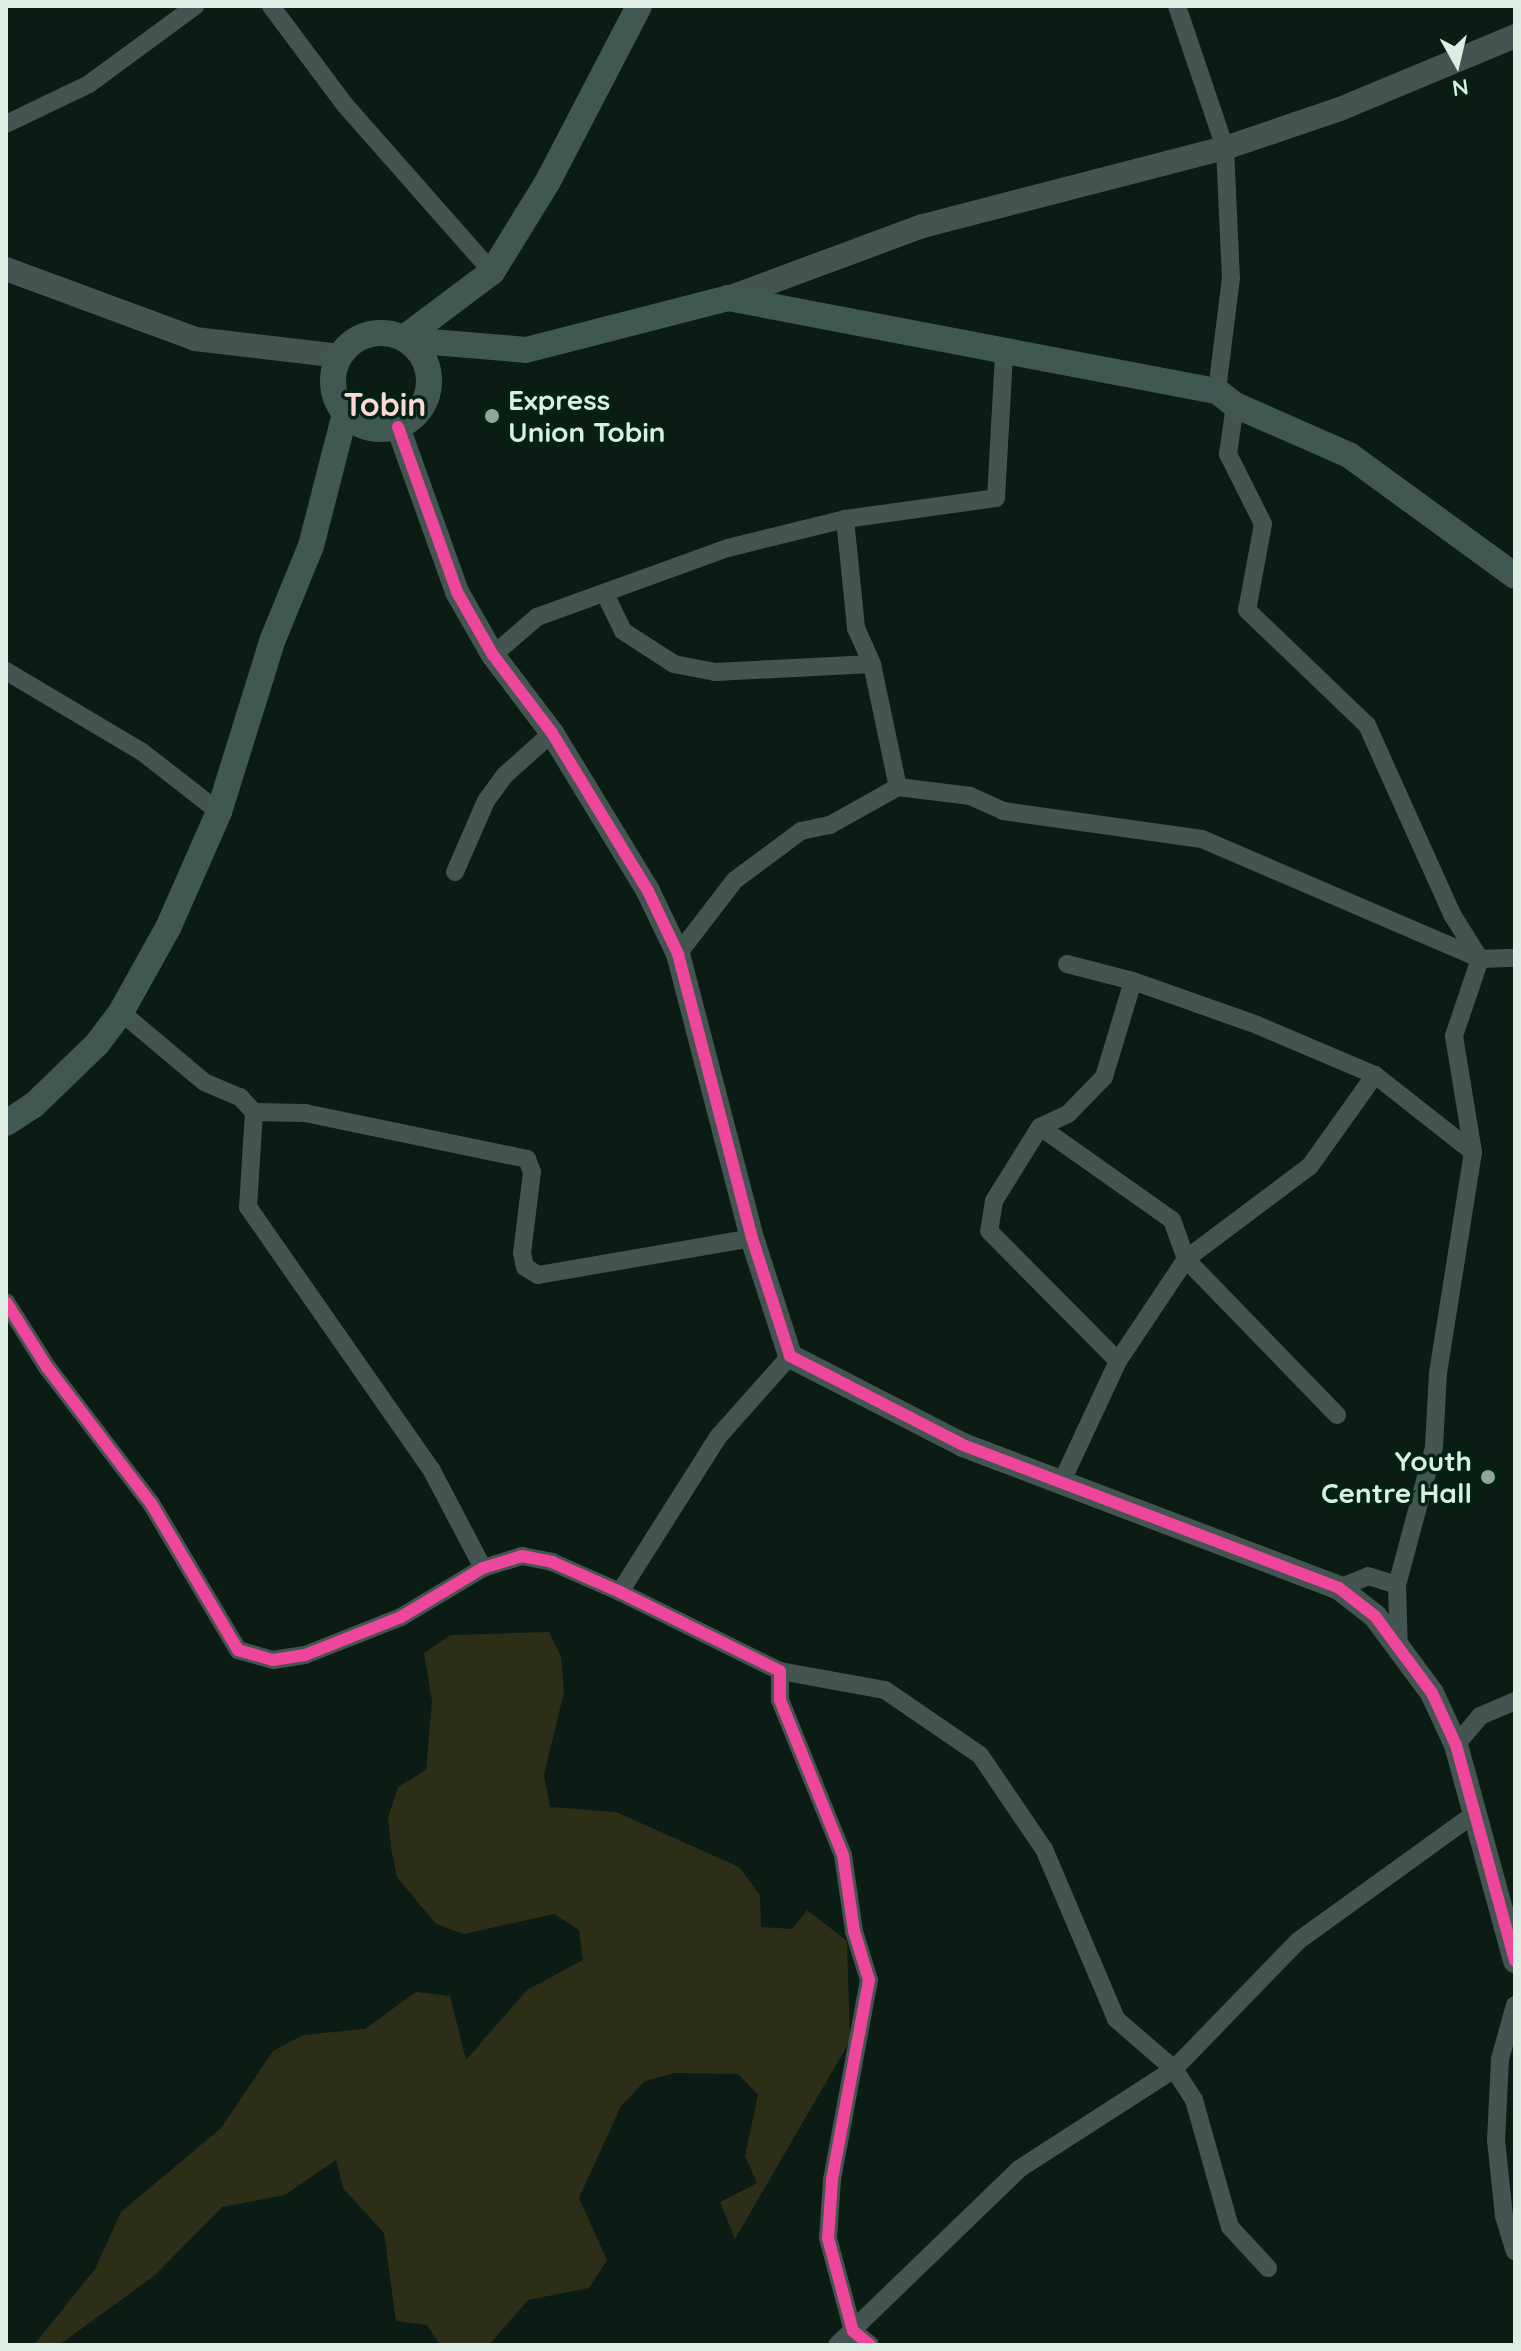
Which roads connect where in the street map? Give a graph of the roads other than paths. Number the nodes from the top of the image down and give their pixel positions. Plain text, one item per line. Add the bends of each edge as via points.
1 (195, 6) edge
2 (271, 6) edge
3 (1177, 6) edge
4 (630, 11) edge
5 (1515, 36) edge
6 (6, 124) edge
7 (1225, 148) junction
8 (6, 269) edge
9 (492, 272) junction
10 (728, 298) junction
11 (406, 339) junction
12 (1004, 353) junction
13 (340, 356) junction
14 (1226, 398) junction
15 (345, 414) junction
16 (398, 427) junction
17 (845, 519) junction
18 (1515, 576) edge
19 (606, 596) junction
20 (493, 655) junction
21 (872, 664) junction
22 (6, 671) edge
23 (552, 733) junction
24 (898, 787) junction
25 (219, 812) junction
26 (455, 872) dead end
27 (678, 954) junction
28 (1515, 958) edge
29 (1480, 959) junction
30 (1067, 964) dead end
31 (1133, 981) junction
32 (121, 1012) junction
33 (1375, 1075) junction
34 (254, 1112) junction
35 (8, 1117) edge
36 (1040, 1127) junction
37 (1473, 1152) junction
38 (752, 1238) junction
39 (1186, 1259) junction
40 (6, 1302) edge
41 (790, 1356) junction
42 (1118, 1361) junction
43 (1337, 1415) dead end
44 (1063, 1479) junction
45 (483, 1568) junction
46 (1397, 1585) junction
47 (1339, 1588) junction
48 (620, 1592) junction
49 (1399, 1651) junction
50 (780, 1671) junction
51 (1515, 1701) edge
52 (1456, 1745) junction
53 (1474, 1814) junction
54 (1515, 1961) edge
55 (1515, 2005) edge
56 (1174, 2069) junction
57 (1515, 2251) edge
58 (1268, 2268) dead end
59 (853, 2331) junction
60 (837, 2345) edge
61 (870, 2345) edge

1 - 6 street via 89,84
2 - 9 street via 345,105
3 - 7 street
4 - 9 main road via 547,183
5 - 7 street via 1340,109
7 - 10 street via 923,226
7 - 14 street via 1231,278
8 - 13 street via 195,339
9 - 11 main road
10 - 11 main road via 526,350
10 - 12 main road
11 - 13 main road via 368,334
11 - 16 main road via 426,360 431,387 420,412
12 - 14 main road
12 - 17 street via 996,498
13 - 15 main road via 333,386
14 - 18 main road via 1349,455
14 - 29 street via 1228,454 1263,524 1247,610 1367,725 1453,916
15 - 16 main road via 370,429
15 - 25 main road via 311,546 273,639
16 - 20 street via 457,592
17 - 19 street via 728,548
17 - 21 street via 856,628
19 - 20 street via 537,617
19 - 21 street via 623,631 674,664 715,672
20 - 23 street
21 - 24 street
22 - 25 street via 141,751
23 - 26 street via 505,775 486,801
23 - 27 street via 648,891
24 - 27 street via 830,825 801,831 735,880
24 - 29 street via 970,796 1003,811 1233,848
25 - 32 main road via 168,928
27 - 38 street
28 - 29 street
29 - 37 street via 1454,1036
30 - 31 street
31 - 33 street
31 - 36 street via 1104,1077 1068,1114
32 - 34 street via 204,1082 240,1097
32 - 35 main road via 77,1066
33 - 37 street
33 - 39 street via 1310,1166
34 - 38 street via 305,1113 527,1159 532,1172 522,1253 525,1267 538,1275
34 - 45 street via 248,1207 431,1469
36 - 39 street via 1172,1220
36 - 42 street via 994,1201 989,1231
37 - 46 street via 1438,1373 1434,1447
38 - 41 street
39 - 42 street
39 - 43 street
40 - 45 street via 47,1367 152,1505 238,1650 273,1660 305,1655 401,1617
41 - 44 street via 963,1445
41 - 48 street via 718,1437
42 - 44 street
44 - 47 street
45 - 48 street via 522,1556 552,1562
46 - 47 street via 1368,1576
46 - 49 street
47 - 49 street via 1375,1616
48 - 50 street
49 - 52 street via 1432,1693
50 - 56 street via 885,1690 980,1755 1044,1849 1116,2019
50 - 59 street via 780,1700 843,1855 854,1931 869,1980 832,2180 828,2238
51 - 52 street via 1480,1716
52 - 53 street
53 - 54 street
53 - 56 street via 1298,1941
55 - 57 street via 1500,2059 1496,2140 1504,2216
56 - 58 street via 1194,2100 1230,2227
56 - 59 street via 1019,2169
59 - 60 street
59 - 61 street

